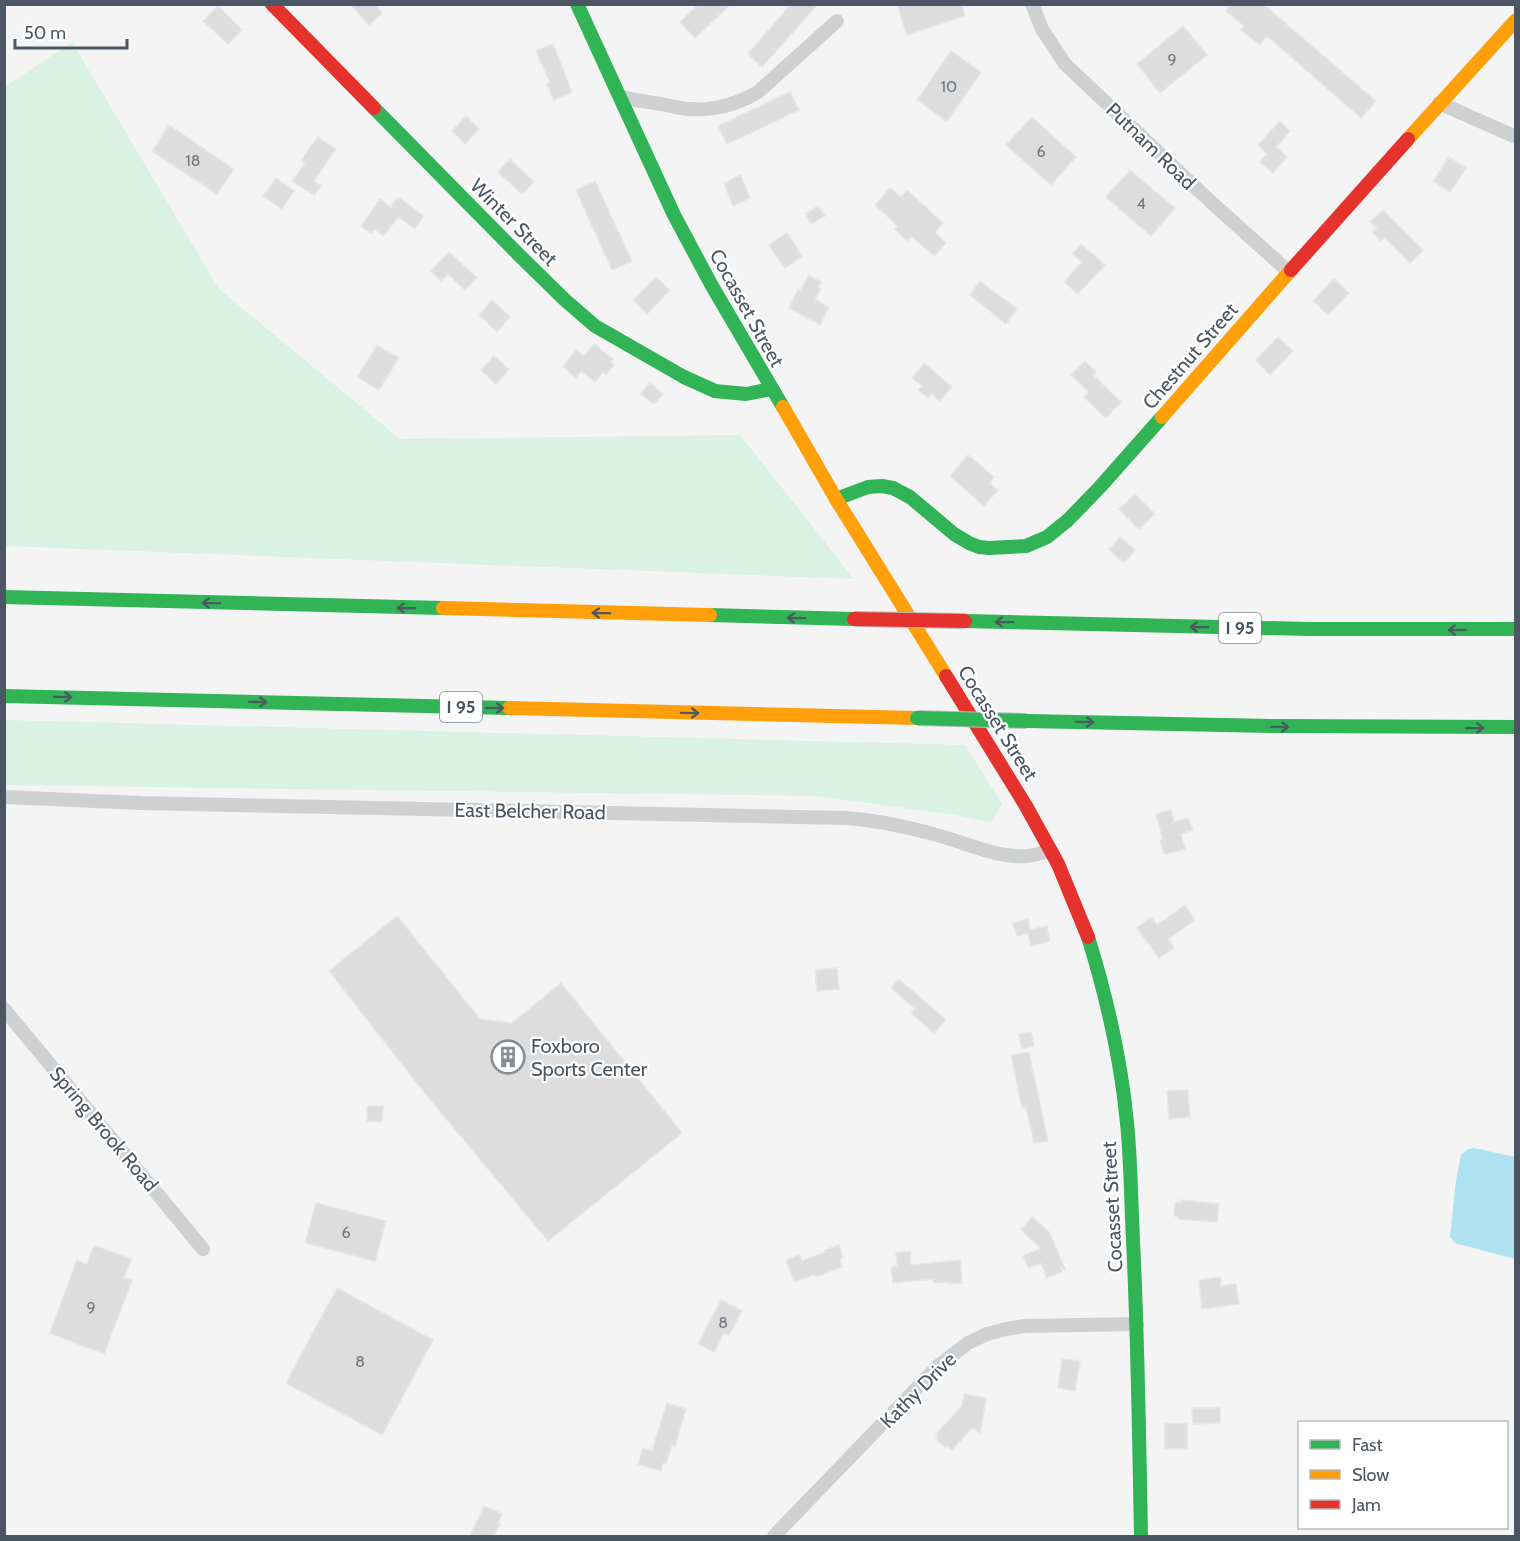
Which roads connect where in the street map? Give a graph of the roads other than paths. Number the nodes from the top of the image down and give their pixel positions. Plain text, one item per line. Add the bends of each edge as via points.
1 (272, 4) edge
2 (577, 4) edge
3 (1032, 4) edge
4 (1515, 20) edge
5 (837, 21) dead end
6 (619, 96) junction
7 (1439, 103) junction
8 (1515, 137) edge
9 (1289, 272) junction
10 (771, 389) junction
11 (836, 499) junction
12 (4, 597) edge
13 (1515, 629) edge
14 (4, 696) edge
15 (1515, 727) edge
16 (4, 797) edge
17 (1051, 850) junction
18 (4, 1009) edge
19 (203, 1250) dead end
20 (1137, 1324) junction
21 (774, 1536) edge
22 (1141, 1536) edge

1 - 10 main road, Winter Street via 518,254 595,326 715,391 746,394
2 - 6 main road, Cocasset Street
3 - 9 street, Putnam Road via 1042,29 1065,64
4 - 7 main road, Chestnut Street
5 - 6 street via 745,100 690,109
6 - 10 main road, Cocasset Street via 691,247
7 - 8 street
7 - 9 main road, Chestnut Street
9 - 11 main road, Chestnut Street via 1100,487 1060,527 1033,545 976,547 911,497 889,487 859,489
10 - 11 main road, Cocasset Street
11 - 17 main road, Cocasset Street
13 -> 12 main road, I 95, bridge via 1272,629
14 -> 15 main road, I 95, bridge via 1027,721
16 - 17 street, East Belcher Road via 846,818 905,827 1014,856
17 - 20 main road, Cocasset Street via 1089,941 1120,1069 1129,1149
18 - 19 street, Spring Brook Road
20 - 21 street, Kathy Drive via 1025,1326 987,1334 968,1343 938,1366
20 - 22 main road, Cocasset Street

